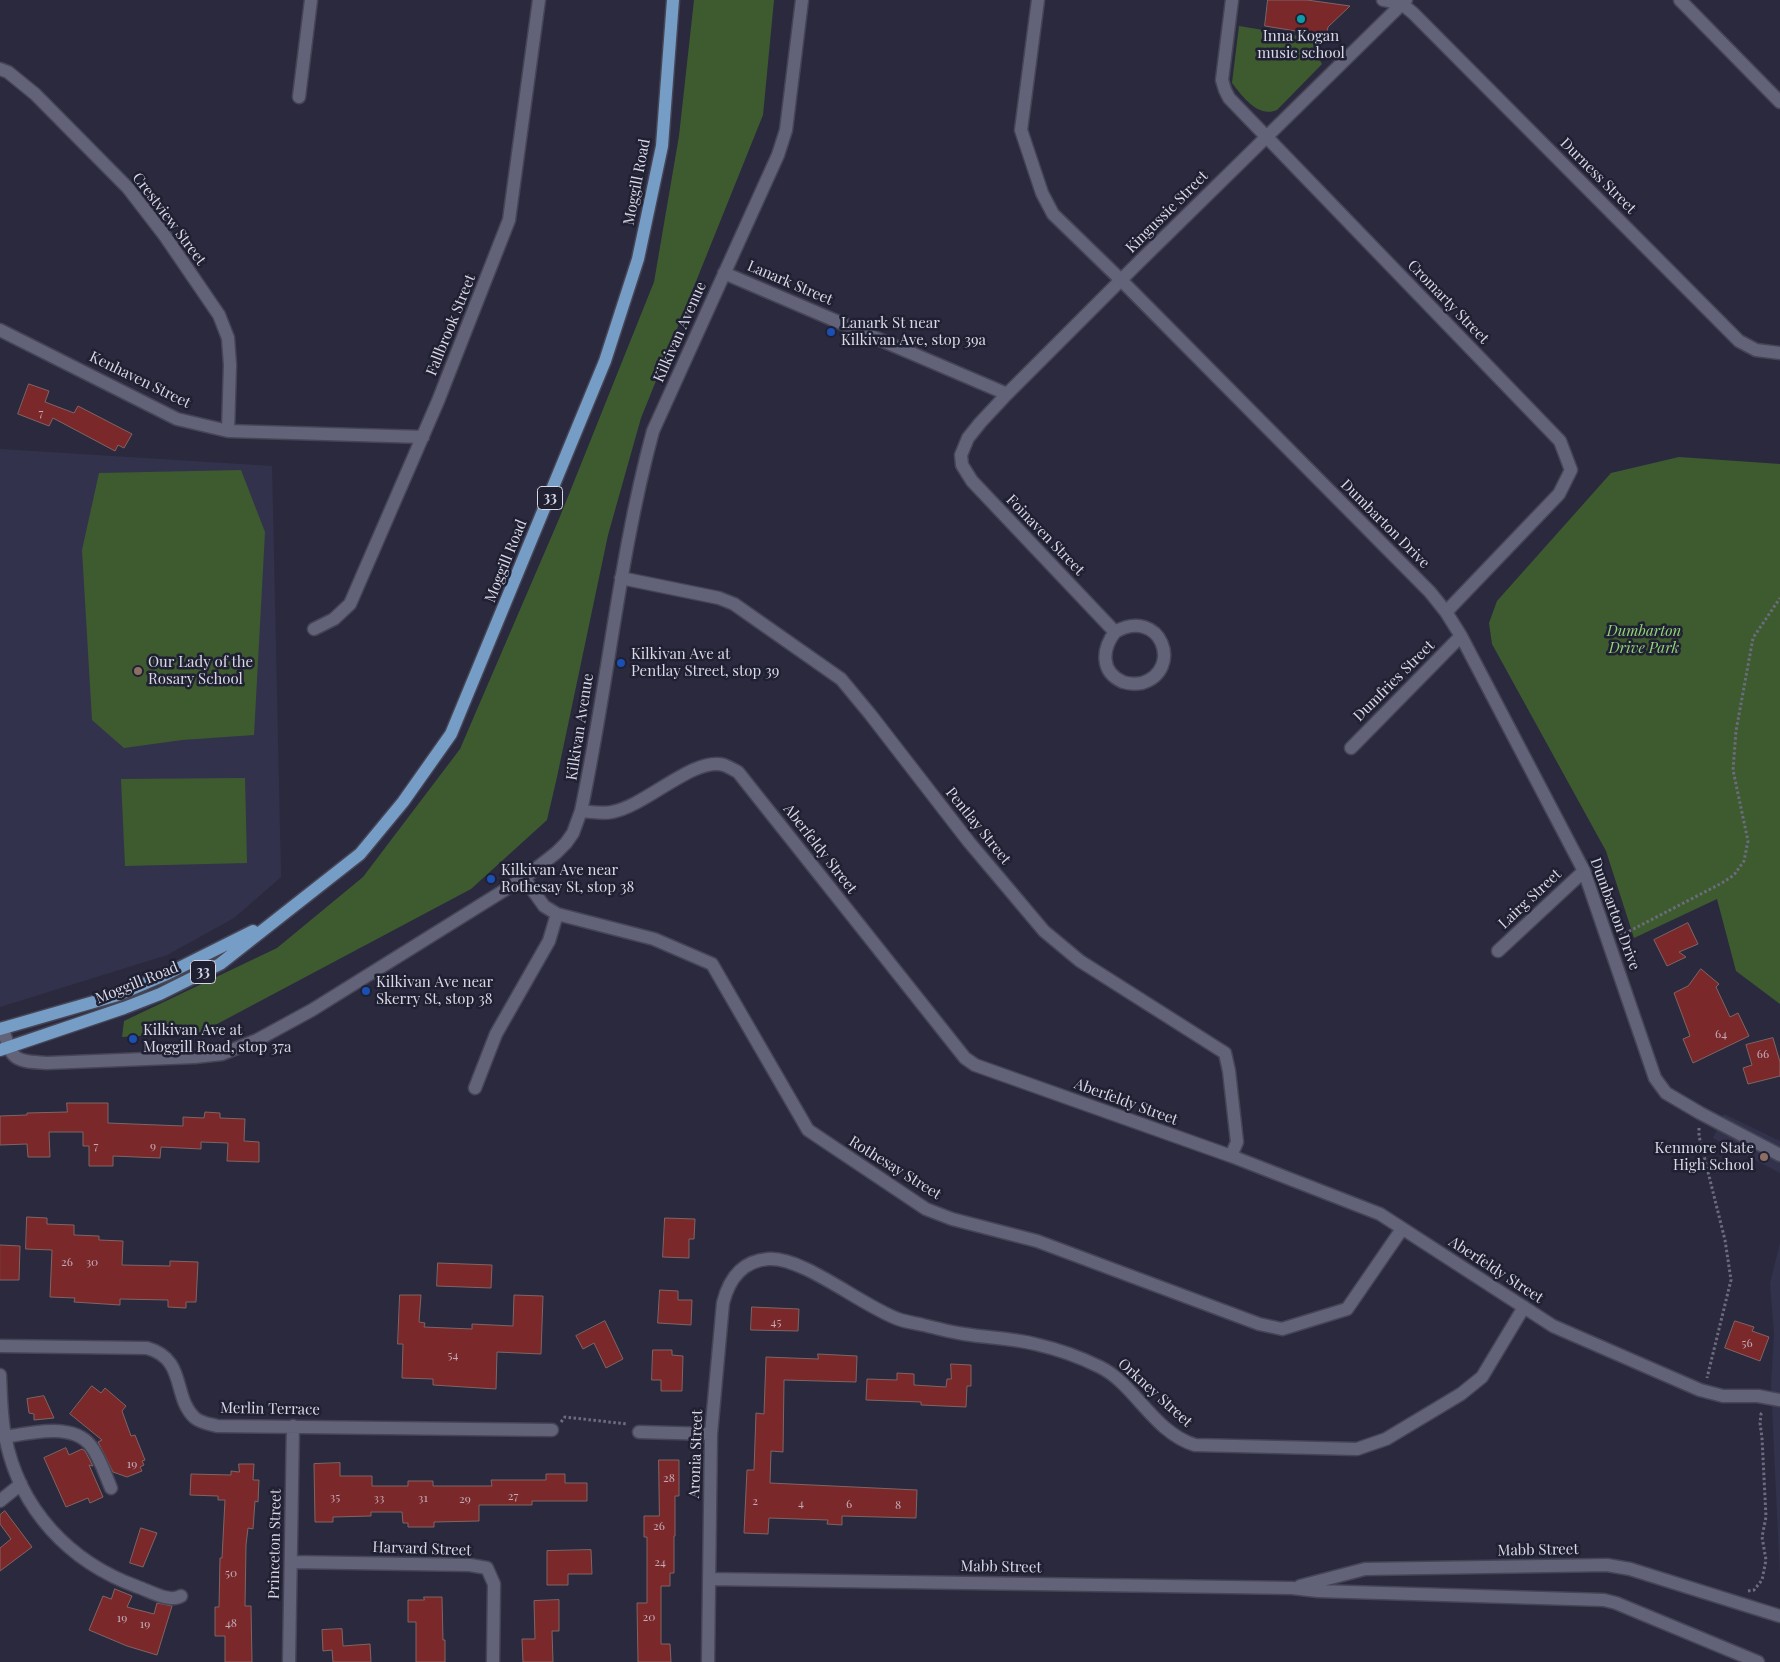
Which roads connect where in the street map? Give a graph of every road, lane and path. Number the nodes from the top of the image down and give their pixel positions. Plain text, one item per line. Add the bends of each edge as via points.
1 (311, 0) edge
2 (539, 0) edge
3 (673, 0) edge
4 (802, 0) edge
5 (1038, 0) edge
6 (1232, 0) edge
7 (1383, 0) edge
8 (1680, 0) edge
9 (1404, 2) edge
10 (0, 70) edge
11 (299, 97) dead end
12 (1780, 102) edge
13 (1266, 137) junction
14 (724, 273) junction
15 (1121, 280) junction
16 (0, 330) edge
17 (1780, 352) edge
18 (1007, 394) junction
19 (228, 431) junction
20 (423, 437) junction
21 (961, 455) joint
22 (621, 578) junction
23 (1780, 598) edge
24 (1446, 612) junction
25 (314, 628) dead end
26 (1115, 632) junction
27 (1461, 636) junction
28 (1351, 748) dead end
29 (581, 811) junction
30 (1584, 871) junction
31 (524, 878) junction
32 (557, 914) junction
33 (274, 922) junction
34 (1609, 939) junction
35 (1498, 951) dead end
36 (2, 1028) edge
37 (4, 1048) edge
38 (475, 1088) dead end
39 (1700, 1113) junction
40 (1780, 1155) edge
41 (1231, 1156) junction
42 (1402, 1229) junction
43 (755, 1261) joint
44 (1524, 1307) junction
45 (0, 1346) edge
46 (0, 1375) edge
47 (1707, 1378) dead end
48 (1780, 1400) edge
49 (1767, 1408) dead end
50 (293, 1426) junction
51 (552, 1430) joint
52 (640, 1432) joint
53 (711, 1434) junction
54 (5, 1437) junction
55 (21, 1484) junction
56 (111, 1488) dead end
57 (0, 1501) edge
58 (291, 1562) junction
59 (709, 1579) junction
60 (1292, 1588) junction
61 (1746, 1591) dead end
62 (181, 1596) dead end
63 (1780, 1616) edge
64 (289, 1662) edge
65 (493, 1662) edge
66 (708, 1662) edge
67 (1758, 1662) edge

1 - 11 street
2 - 20 street, Fallbrook Street via 509,220
3 - 33 main road, Moggill Road / 33 via 662,146 638,259 606,362 462,709 451,734 403,802 360,854
4 - 14 street, Kilkivan Avenue via 786,130 778,155
5 - 15 street, Dumbarton Drive via 1020,130 1042,193 1053,214
6 - 13 street, Cromarty Street via 1222,80 1229,98
7 - 9 street
8 - 12 street
9 - 13 street, Kingussie Street
9 - 17 street, Durness Street via 1739,341 1756,350
10 - 19 street, Crestview Street via 8,72 35,94 128,188 219,315 228,338
13 - 15 street, Kingussie Street
13 - 24 street, Cromarty Street via 1560,441 1571,470 1559,494
14 - 18 street, Lanark Street
14 - 22 street, Kilkivan Avenue via 653,431
15 - 18 street, Kingussie Street
15 - 24 street, Dumbarton Drive
16 - 19 street, Kenhaven Street via 178,419
18 - 21 street, Kingussie Street via 968,438
19 - 20 street, Kenhaven Street
20 - 25 street, Fallbrook Street via 350,604 334,619
21 - 26 street, Foinaven Street via 962,466 972,481
22 - 29 street, Kilkivan Avenue
22 - 41 street, Pentlay Street via 734,604 841,679 1044,932 1080,961 1225,1053 1230,1071 1237,1142
23 - 34 path via 1752,638 1736,731 1733,770 1748,841 1744,861 1734,875 1722,883
24 - 27 street, Dumbarton Drive
26 - 26 street via 1107,642 1104,654 1107,666 1124,683 1149,681 1159,672 1164,661 1159,637 1138,625 1126,626
27 - 28 street, Dumfries Street
27 - 30 street, Dumbarton Drive
29 - 31 street, Kilkivan Avenue via 573,834 566,843
29 - 41 street, Aberfeldy Street via 613,812 636,804 700,766 723,765 738,772 965,1058
30 - 34 street, Dumbarton Drive
30 - 35 street, Lairg Street
31 - 32 street, Rothesay Street via 544,906
31 - 37 street, Kilkivan Avenue via 312,1010 257,1040 222,1054 47,1063 23,1061
32 - 38 street via 549,941 496,1034
32 - 42 street, Rothesay Street via 654,939 712,964 808,1130 926,1209 952,1219 1037,1241 1259,1324 1282,1329 1347,1309
33 - 36 main road, Moggill Road / 33 via 118,995
33 - 37 main road, Moggill Road / 33 via 220,964 160,994
34 - 39 street, Dumbarton Drive via 1655,1078 1666,1093
36 - 37 street
39 - 40 street, Dumbarton Drive
39 - 47 path via 1699,1136 1725,1240 1731,1280
41 - 42 street, Aberfeldy Street via 1380,1214
42 - 44 street, Aberfeldy Street
43 - 44 street, Orkney Street via 779,1259 806,1268 899,1319 963,1334 1036,1344 1086,1361 1118,1380 1162,1425 1195,1445 1357,1449 1386,1439 1461,1394 1482,1376
43 - 53 street, Aronia Street via 734,1278 723,1303
44 - 48 street, Aberfeldy Street via 1553,1326 1700,1390 1723,1396
45 - 50 street, Merlin Terrace via 147,1348 158,1351 171,1365 184,1400 196,1419 217,1426
46 - 54 street
49 - 61 path via 1761,1414 1760,1423 1766,1517 1762,1537 1766,1560 1762,1580 1754,1590
50 - 51 street, Merlin Terrace
50 - 58 street, Princeton Street
51 - 52 path via 565,1417 630,1424
52 - 53 street
53 - 59 street, Aronia Street
54 - 55 street
54 - 56 street via 50,1431 80,1437 90,1445 101,1463
55 - 57 street
55 - 62 street via 54,1535 98,1569 168,1598
58 - 64 street, Princeton Street
58 - 65 street, Harvard Street via 487,1568 494,1584
59 - 60 street, Mabb Street
59 - 66 street, Aronia Street
60 - 63 street, Mabb Street via 1365,1569 1607,1566 1630,1569
60 - 67 street, Mabb Street via 1318,1592 1604,1600

